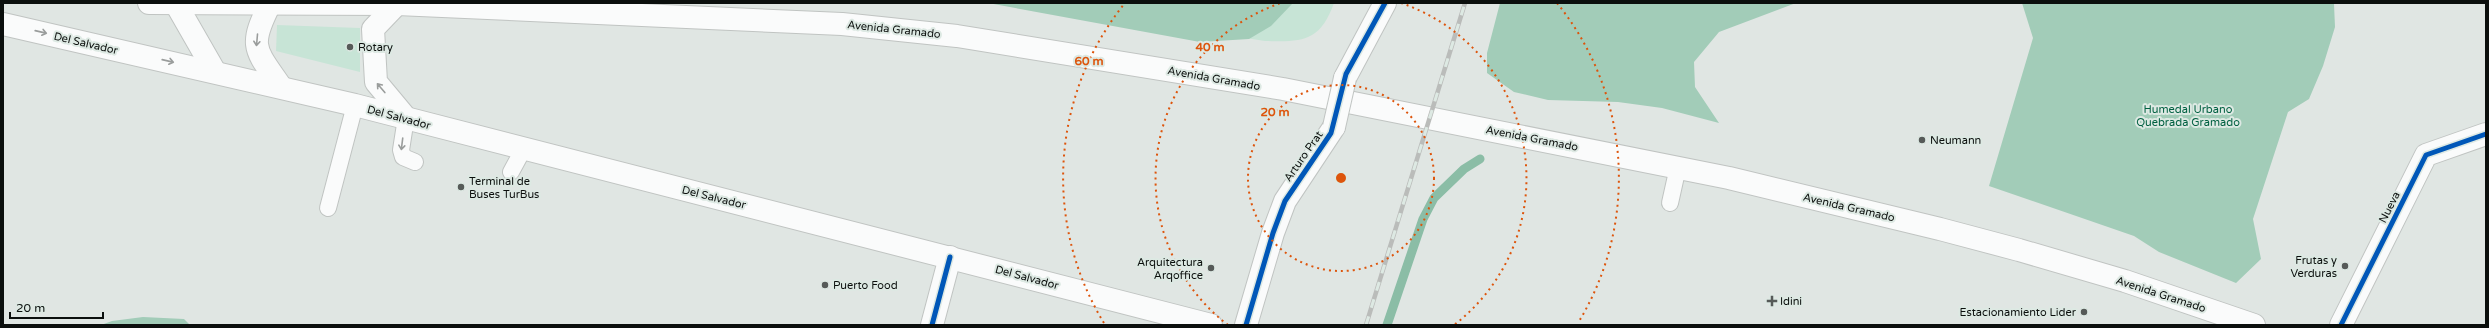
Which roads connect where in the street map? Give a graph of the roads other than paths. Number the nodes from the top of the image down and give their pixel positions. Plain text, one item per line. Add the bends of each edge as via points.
1 (149, 3) edge
2 (1385, 3) edge
3 (176, 4) junction
4 (270, 4) edge
5 (397, 4) junction
6 (3, 24) edge
7 (215, 72) junction
8 (281, 87) junction
9 (355, 105) junction
10 (406, 118) junction
11 (2486, 134) edge
12 (524, 148) junction
13 (415, 162) dead end
14 (1678, 167) junction
15 (511, 172) dead end
16 (1670, 203) dead end
17 (328, 208) dead end
18 (950, 257) junction
19 (932, 325) edge
20 (1211, 325) edge
21 (1246, 325) edge
22 (2254, 325) edge
23 (2341, 325) edge

1 - 3 main road, Avenida Gramado
2 - 21 main road, Arturo Prat, bridge via 1345,78 1334,127 1285,201
3 - 4 main road, Avenida Gramado
3 - 7 main road
4 - 5 main road, Avenida Gramado
4 -> 8 main road via 258,28 256,49
10 -> 5 main road via 376,82 373,29
5 - 14 main road, Avenida Gramado via 842,24 956,36 1237,81
6 -> 7 main road, Del Salvador
7 - 8 main road, Del Salvador
8 - 9 main road, Del Salvador
9 - 10 main road, Del Salvador
9 - 17 lane
10 - 12 main road, Del Salvador
10 -> 13 lane via 401,150 403,157
11 - 23 main road, Nueva via 2426,155
12 - 15 lane
12 - 18 main road, Del Salvador
14 - 16 lane
14 - 22 main road, Avenida Gramado via 2005,246 2125,281
18 - 19 main road
18 - 20 main road, Del Salvador

